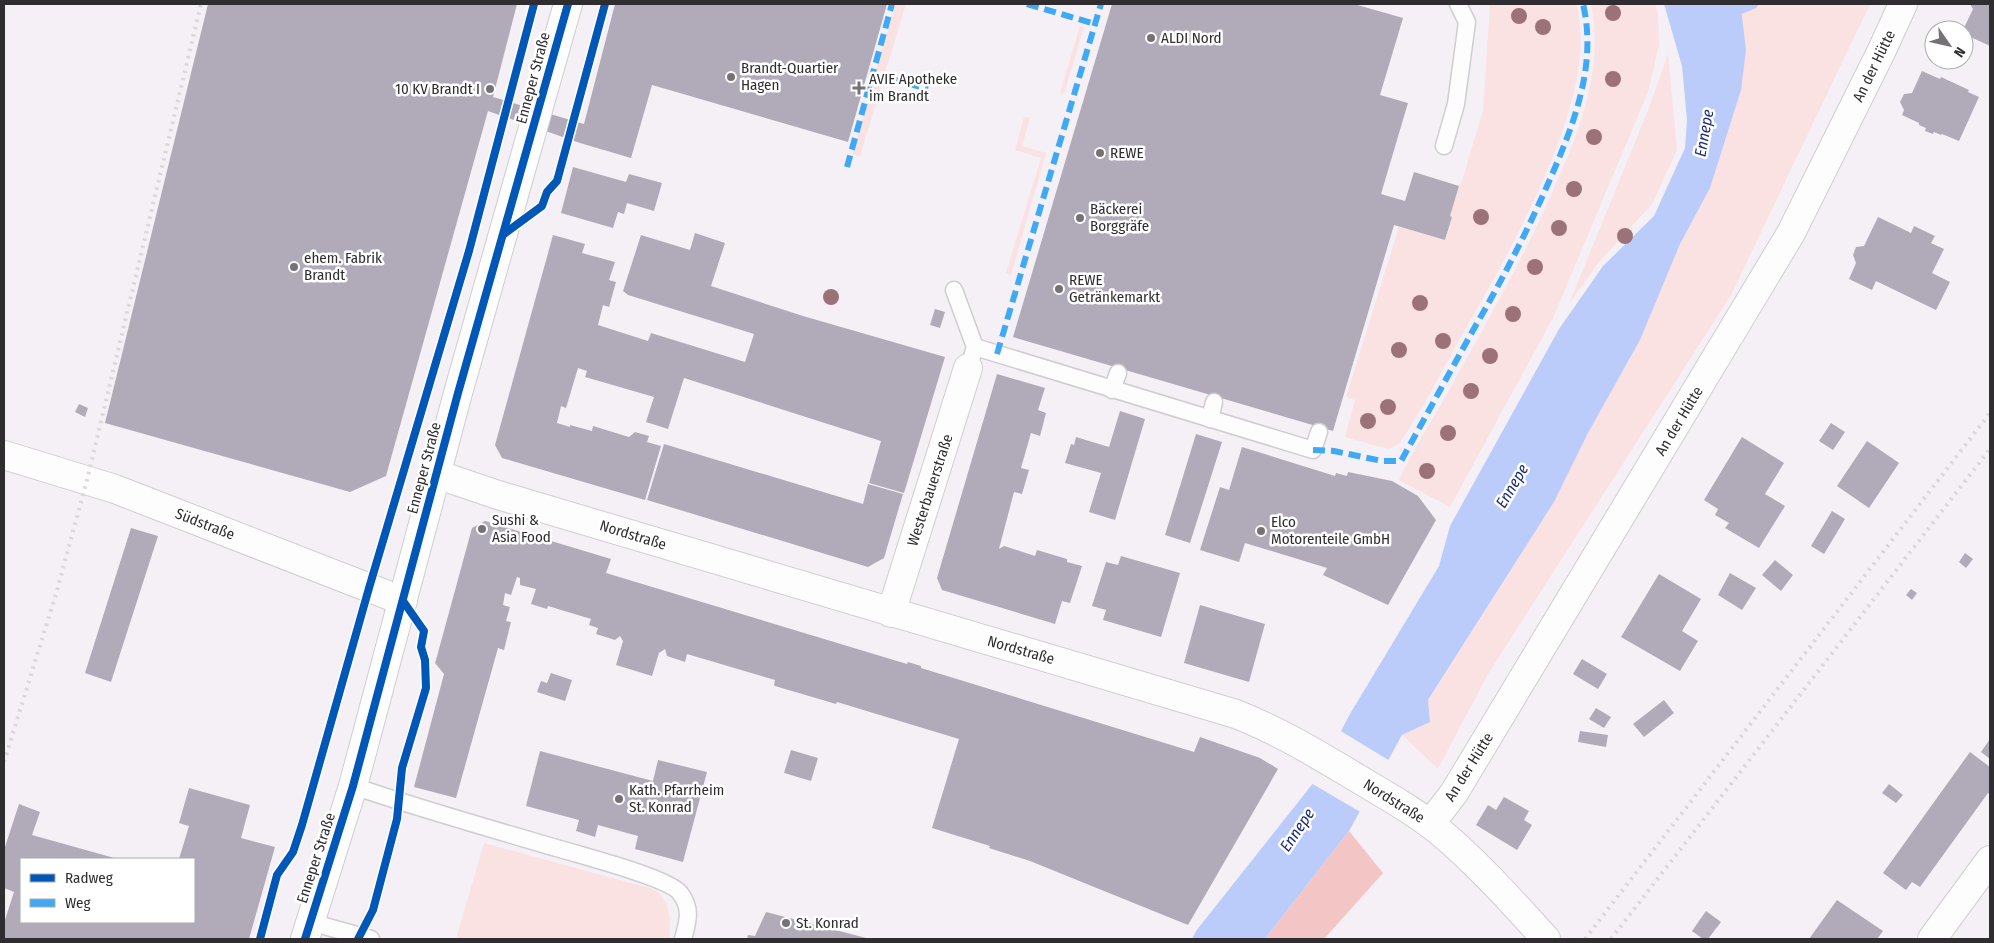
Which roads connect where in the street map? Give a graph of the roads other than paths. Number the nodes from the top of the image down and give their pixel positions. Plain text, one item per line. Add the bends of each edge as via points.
1 (568, 4) edge
2 (1458, 4) edge
3 (1903, 4) edge
4 (1444, 146) dead end
5 (954, 290) dead end
6 (972, 358) junction
7 (1118, 373) dead end
8 (1112, 390) junction
9 (1214, 402) dead end
10 (1210, 419) junction
11 (1319, 432) dead end
12 (4, 455) edge
13 (436, 474) junction
14 (403, 601) junction
15 (891, 612) junction
16 (353, 786) junction
17 (1430, 824) junction
18 (1990, 860) edge
19 (307, 931) edge
20 (371, 939) edge
21 (684, 939) edge
22 (1546, 939) edge
23 (1932, 939) edge

1 - 13 street, Enneper Straße
2 - 4 lane via 1467,22 1456,104
3 - 17 street, An der Hütte via 1791,233 1454,793
5 - 6 lane
6 - 8 lane
6 - 15 street, Westerbauerstraße
7 - 8 lane
8 - 10 lane
9 - 10 lane
10 - 11 lane via 1313,450
12 - 14 street, Südstraße via 115,489
13 - 14 street, Enneper Straße
13 - 15 street, Nordstraße
14 - 16 street, Enneper Straße
15 - 17 street, Nordstraße via 1236,714 1285,735
16 - 19 street, Enneper Straße
16 - 21 lane via 671,884 687,903 689,918
17 - 22 street, Nordstraße via 1454,844
18 - 23 street
19 - 20 lane

